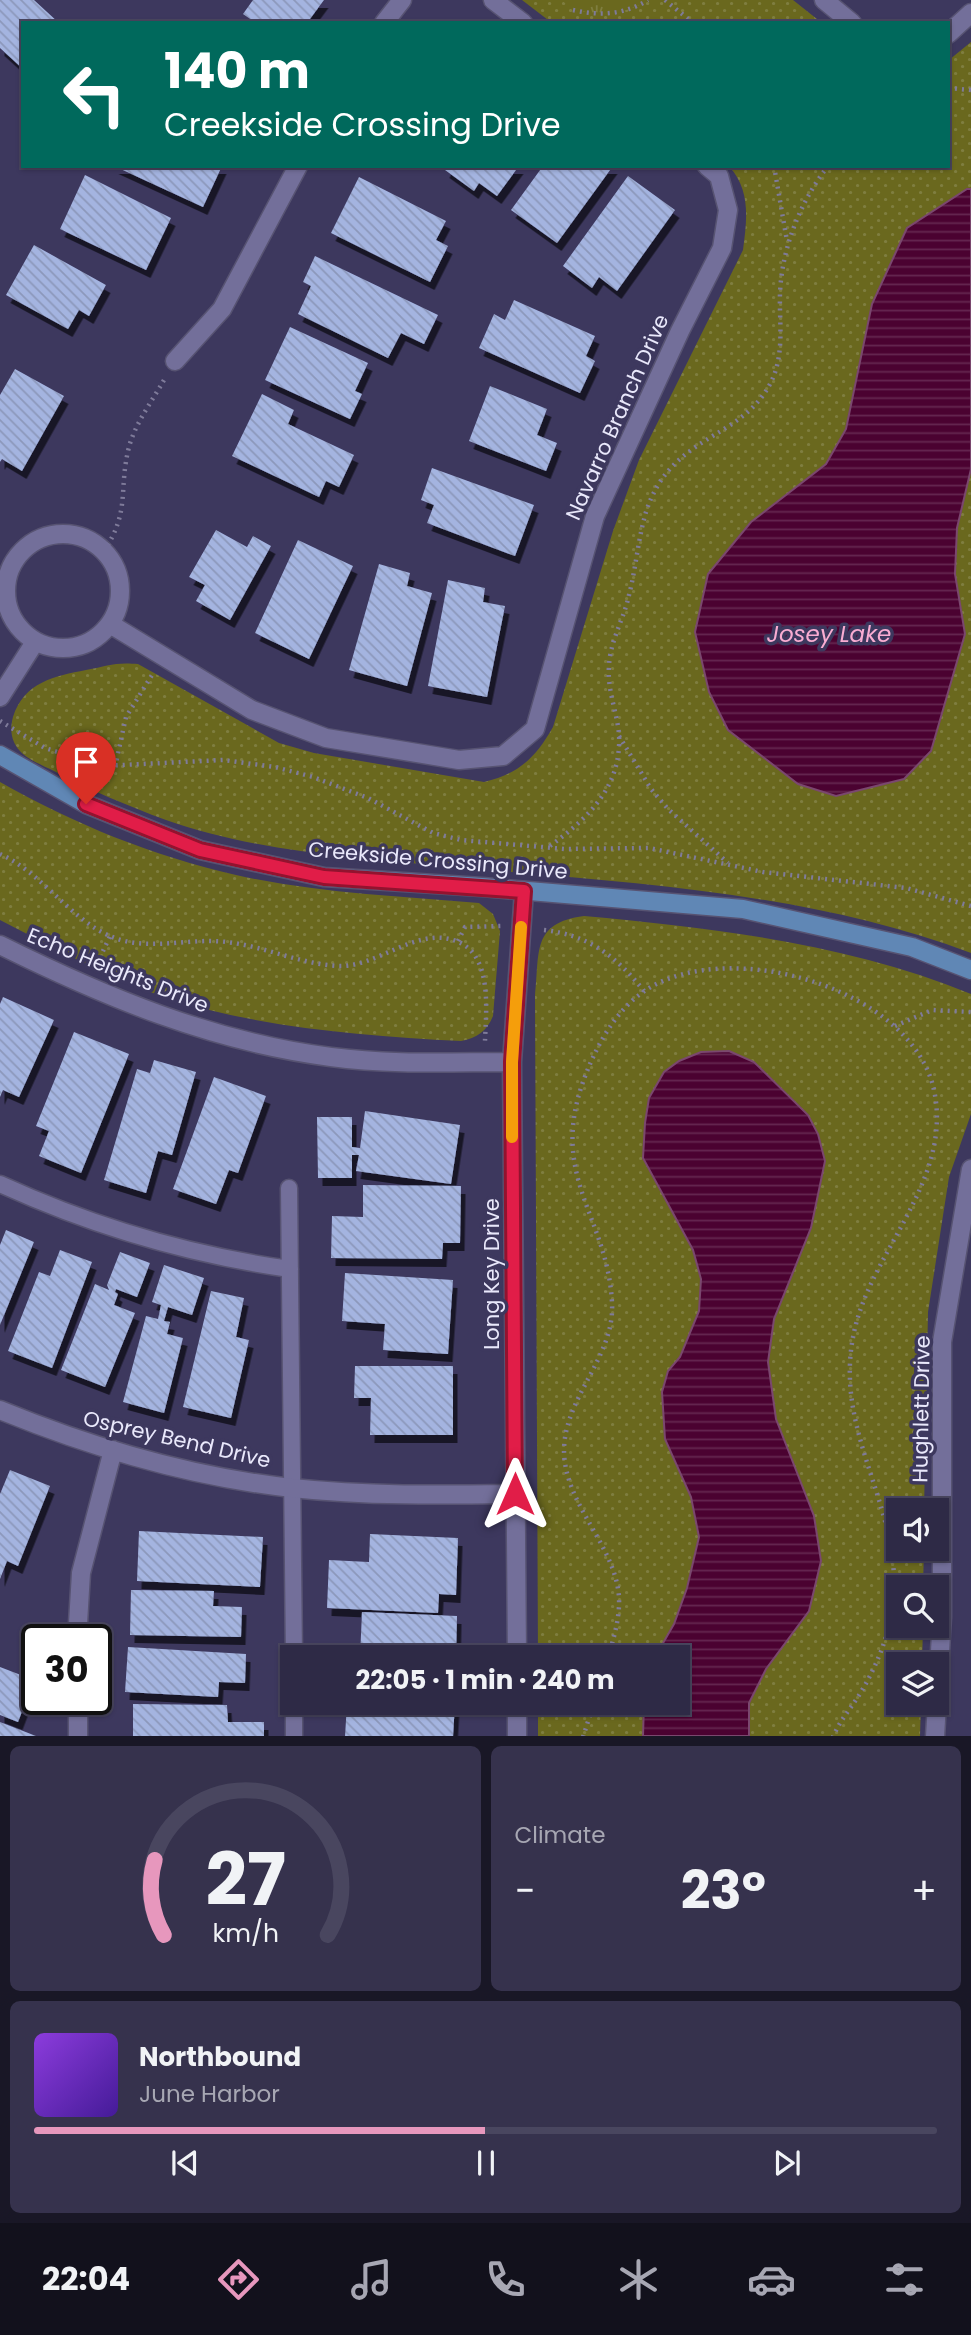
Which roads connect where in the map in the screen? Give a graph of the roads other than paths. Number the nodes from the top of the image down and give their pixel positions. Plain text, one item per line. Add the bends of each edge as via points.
1 (402, 0) edge
2 (494, 0) edge
3 (824, 0) edge
4 (971, 13) edge
5 (386, 21) edge
6 (520, 21) edge
7 (850, 21) edge
8 (950, 32) edge
9 (297, 168) edge
10 (709, 168) edge
11 (175, 361) road end
12 (8, 553) edge
13 (110, 624) junction
14 (35, 642) junction
15 (0, 697) edge
16 (0, 755) edge
17 (524, 891) junction
18 (0, 945) edge
19 (971, 970) edge
20 (512, 1062) junction
21 (971, 1172) edge
22 (0, 1184) edge
23 (289, 1188) dead end
24 (290, 1269) junction
25 (0, 1410) edge
26 (113, 1450) junction
27 (292, 1488) junction
28 (515, 1494) junction
29 (79, 1624) edge
30 (294, 1645) edge
31 (517, 1645) edge
32 (78, 1715) edge
33 (294, 1715) edge
34 (517, 1715) edge
35 (78, 1736) edge
36 (295, 1736) edge
37 (517, 1736) edge
38 (935, 1736) edge

1 - 5 street
2 - 6 street
3 - 7 street
4 - 8 street
9 - 11 street via 222,309
10 - 13 street, Navarro Branch Drive via 719,176 728,210 722,248 595,516 534,729 503,756 459,760 326,738 252,710
12 - 13 street via 52,534 75,534 96,543 112,559 120,580 120,603
12 - 14 street via 6,604 16,626
13 - 14 street via 95,639 76,648 55,649
14 - 15 street
16 - 17 street, Creekside Crossing Drive via 86,804 200,850 324,877
17 - 19 street, Creekside Crossing Drive via 743,909 912,947
17 - 20 street, Long Key Drive
18 - 20 street, Echo Heights Drive via 88,987 204,1031 270,1047 388,1062
20 - 28 street, Long Key Drive
21 - 38 street, Hughlett Drive via 942,1342 942,1617
22 - 24 lane via 169,1245
23 - 24 lane
24 - 27 lane
25 - 26 street, Osprey Bend Drive
26 - 27 street, Osprey Bend Drive via 232,1479
26 - 29 street via 81,1573
27 - 28 street, Osprey Bend Drive via 391,1495
27 - 30 lane
28 - 31 street, Long Key Drive
32 - 35 street
33 - 36 lane
34 - 37 street

